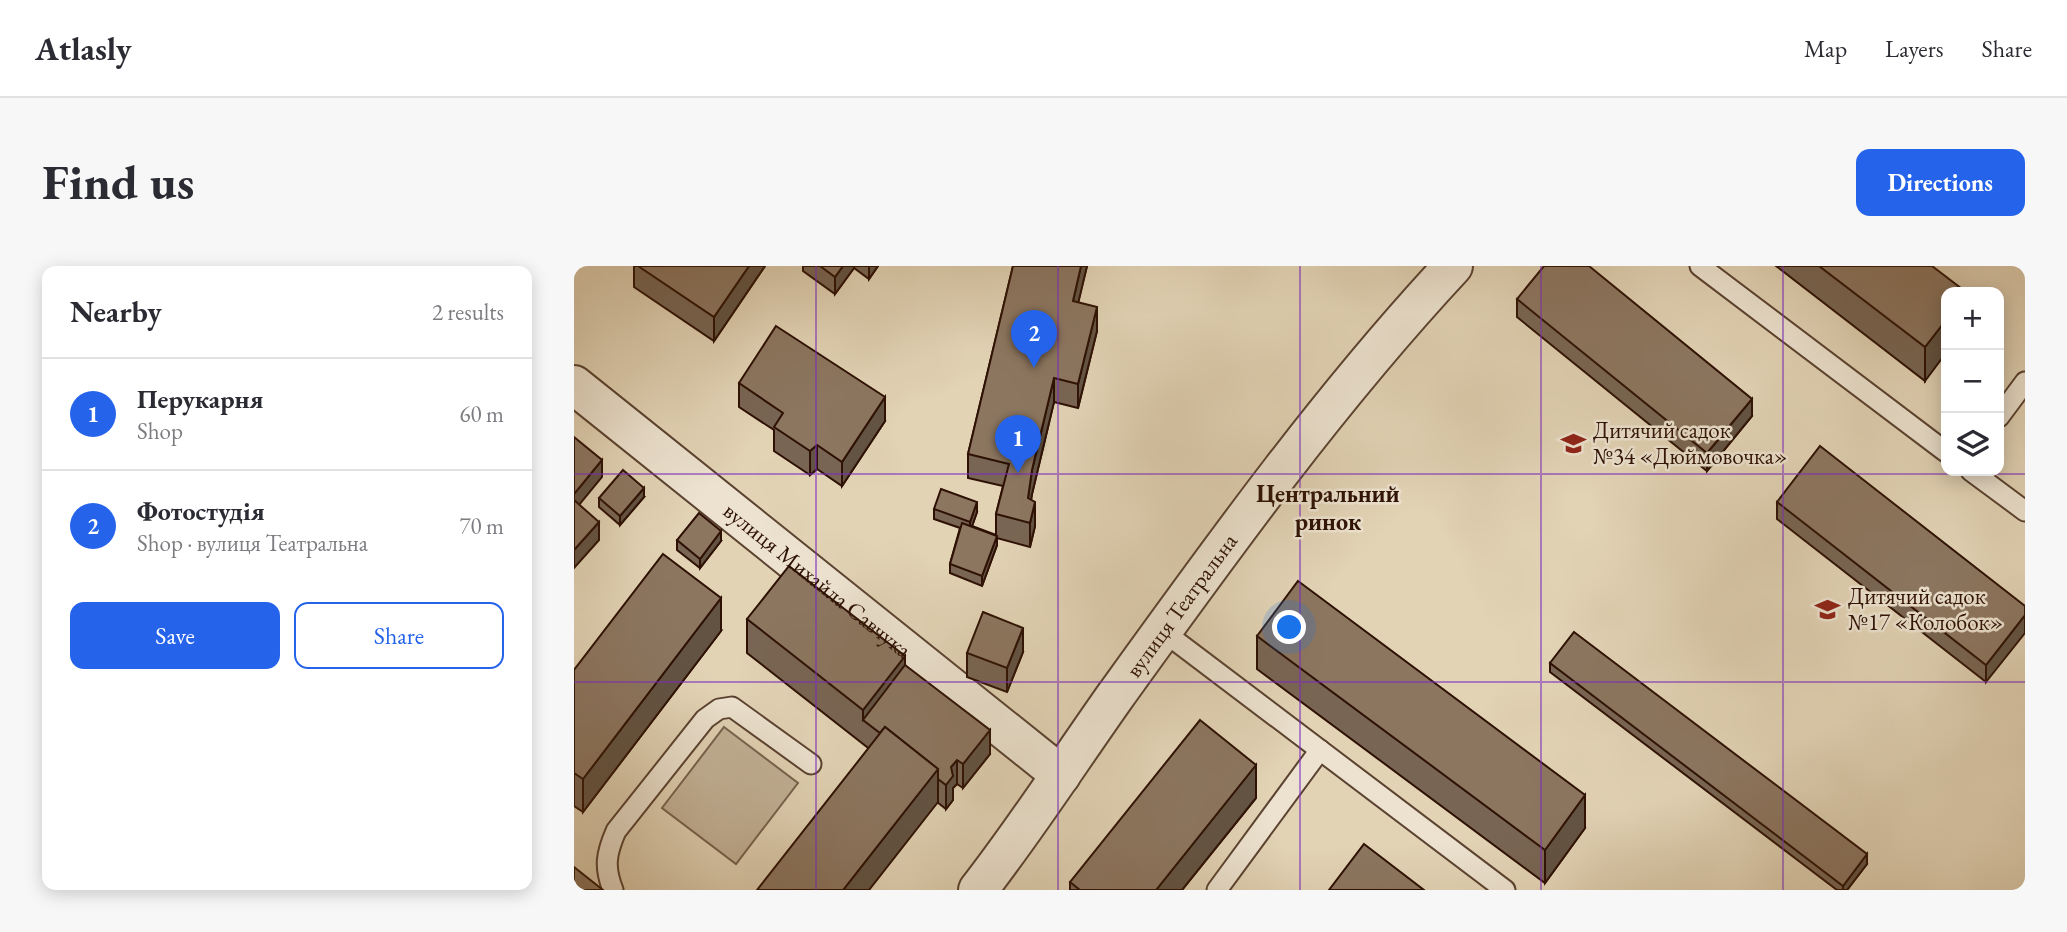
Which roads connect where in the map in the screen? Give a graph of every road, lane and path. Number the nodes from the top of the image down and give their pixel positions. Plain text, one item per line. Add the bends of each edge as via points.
1 (1452, 266) edge
2 (1700, 266) edge
3 (2025, 382) edge
4 (574, 385) edge
5 (2002, 413) edge
6 (1941, 448) edge
7 (1978, 476) edge
8 (2025, 511) edge
9 (1164, 632) junction
10 (1320, 750) junction
11 (811, 764) dead end
12 (1061, 775) junction
13 (613, 890) edge
14 (978, 890) edge
15 (1217, 890) edge
16 (1505, 890) edge

1 - 9 street, вулиця Театральна via 1380,345
2 - 6 lane
3 - 5 lane
4 - 12 street, вулиця Михайла Савчука
7 - 8 lane
9 - 10 lane
9 - 12 street, вулиця Театральна
10 - 15 lane
10 - 16 lane
11 - 13 lane via 732,707 719,709 705,719 616,831 605,870
12 - 14 street, вулиця Театральна

